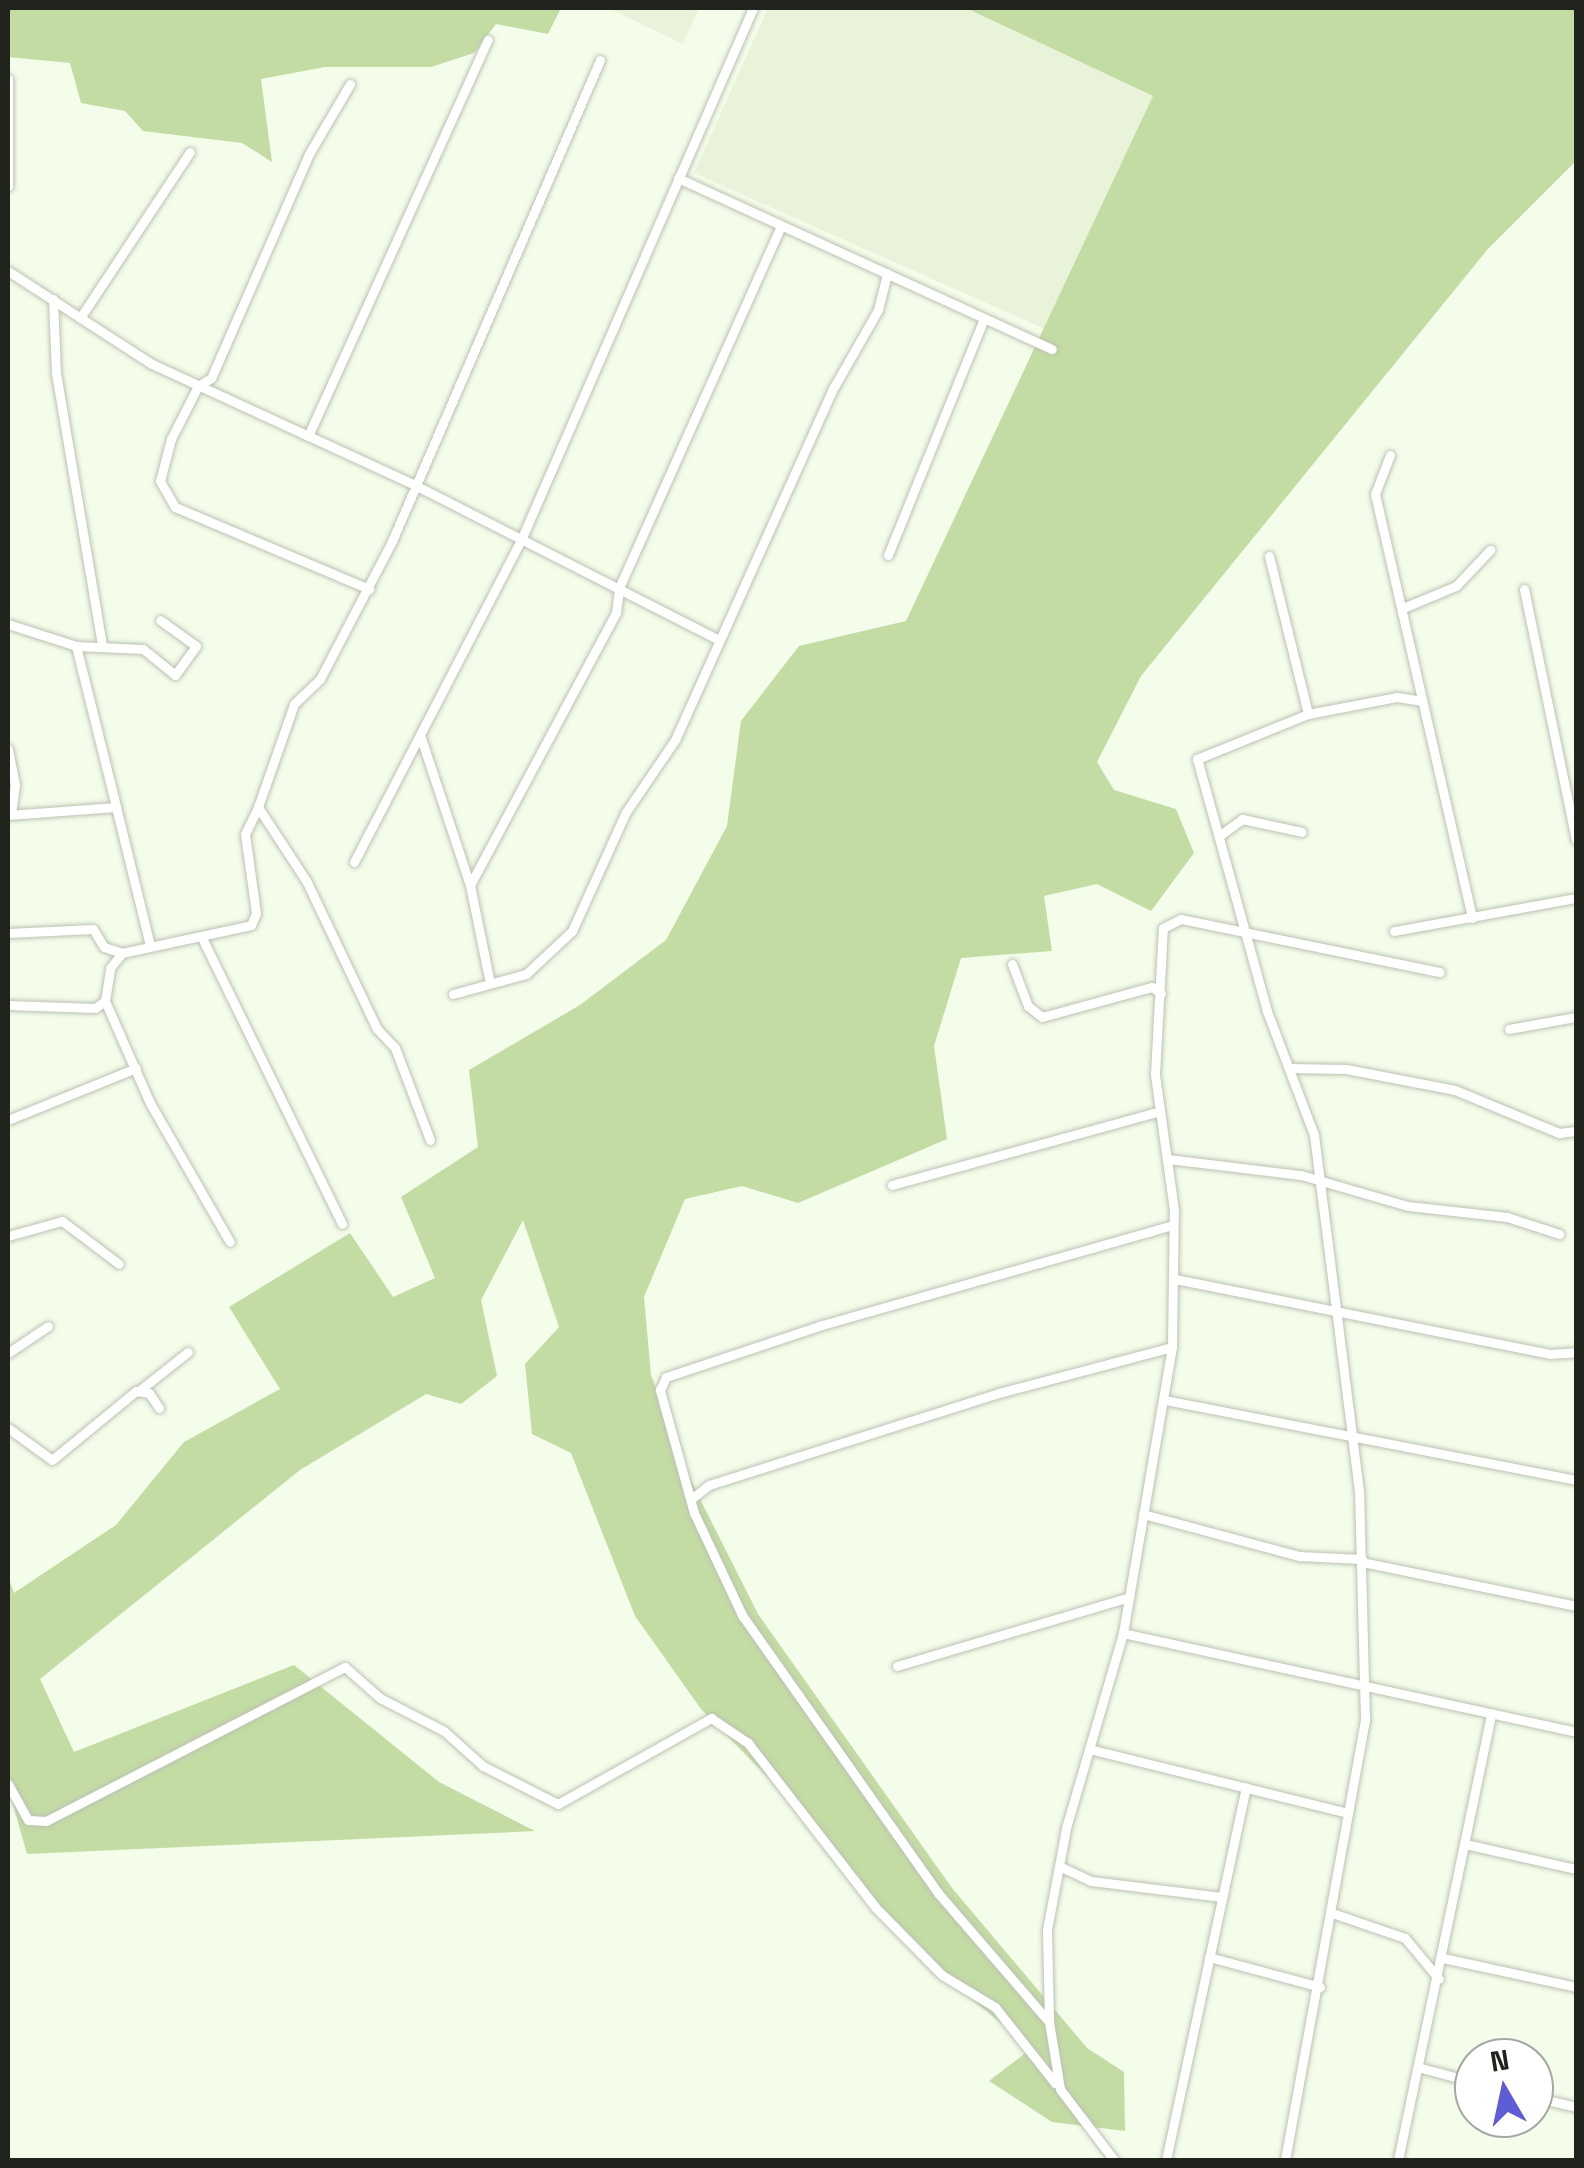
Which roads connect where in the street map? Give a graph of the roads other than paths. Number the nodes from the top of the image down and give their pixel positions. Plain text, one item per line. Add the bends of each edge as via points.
1 (753, 8) edge
2 (488, 40) dead end
3 (600, 60) dead end
4 (8, 79) edge
5 (350, 84) dead end
6 (190, 152) dead end
7 (678, 178) junction
8 (8, 186) edge
9 (780, 228) junction
10 (8, 271) edge
11 (887, 273) junction
12 (53, 299) junction
13 (80, 318) junction
14 (983, 321) junction
15 (1052, 349) dead end
16 (198, 386) junction
17 (308, 436) junction
18 (1390, 455) dead end
19 (415, 484) junction
20 (521, 540) junction
21 (1490, 550) dead end
22 (888, 555) dead end
23 (1270, 556) dead end
24 (619, 588) junction
25 (369, 589) junction
26 (1524, 589) dead end
27 (1402, 608) junction
28 (160, 620) dead end
29 (8, 624) edge
30 (717, 639) junction
31 (76, 646) junction
32 (102, 646) junction
33 (1421, 701) junction
34 (1308, 714) junction
35 (420, 735) junction
36 (8, 749) edge
37 (116, 807) junction
38 (258, 807) junction
39 (9, 814) edge
40 (1302, 832) dead end
41 (1219, 836) junction
42 (1576, 840) edge
43 (354, 862) dead end
44 (470, 885) junction
45 (1576, 898) edge
46 (1472, 918) junction
47 (1394, 931) dead end
48 (8, 932) edge
49 (1246, 932) junction
50 (204, 940) junction
51 (150, 945) junction
52 (122, 954) junction
53 (1012, 964) dead end
54 (1440, 972) dead end
55 (489, 978) junction
56 (1161, 993) junction
57 (452, 994) dead end
58 (105, 1002) junction
59 (8, 1005) edge
60 (1576, 1017) edge
61 (1508, 1030) dead end
62 (136, 1068) junction
63 (1290, 1068) junction
64 (1157, 1112) junction
65 (8, 1120) edge
66 (1576, 1132) edge
67 (430, 1140) dead end
68 (1168, 1159) junction
69 (1321, 1184) junction
70 (892, 1185) dead end
71 (342, 1224) dead end
72 (1172, 1225) junction
73 (1559, 1234) dead end
74 (8, 1236) edge
75 (230, 1242) dead end
76 (119, 1264) dead end
77 (1175, 1279) junction
78 (1339, 1314) junction
79 (48, 1326) dead end
80 (1172, 1348) junction
81 (188, 1352) dead end
82 (1576, 1352) edge
83 (8, 1353) edge
84 (140, 1390) junction
85 (1165, 1400) junction
86 (159, 1408) dead end
87 (8, 1428) edge
88 (1353, 1437) junction
89 (1576, 1480) edge
90 (692, 1499) junction
91 (1143, 1514) junction
92 (1362, 1561) junction
93 (1127, 1598) junction
94 (1576, 1606) edge
95 (1122, 1633) junction
96 (897, 1666) dead end
97 (1364, 1683) junction
98 (1491, 1714) junction
99 (1576, 1732) edge
100 (1089, 1750) junction
101 (8, 1784) edge
102 (1246, 1788) junction
103 (1348, 1813) junction
104 (1465, 1844) junction
105 (1062, 1868) junction
106 (1576, 1869) edge
107 (1222, 1897) junction
108 (1335, 1914) junction
109 (1209, 1957) junction
110 (1443, 1958) junction
111 (1439, 1979) junction
112 (1320, 1987) junction
113 (1576, 1987) edge
114 (1042, 2005) junction
115 (1421, 2068) junction
116 (1454, 2077) edge
117 (1060, 2089) junction
118 (1114, 2160) edge
119 (1166, 2160) edge
120 (1285, 2160) edge
121 (1398, 2160) edge

1 - 7 street
2 - 17 street
3 - 19 street
4 - 8 street
5 - 16 street via 309,154 212,378
6 - 13 street
7 - 9 street
7 - 20 street
9 - 11 street
9 - 24 street
10 - 12 street
11 - 14 street
11 - 30 street via 878,310
12 - 13 street
12 - 32 street via 56,373
13 - 16 street
14 - 15 street
14 - 22 street via 971,363 907,492
16 - 17 street
16 - 25 street via 161,470 166,500
17 - 19 street
18 - 27 street via 1375,494
19 - 20 street
19 - 25 street
20 - 24 street
20 - 35 street
21 - 27 street via 1456,586
23 - 34 street
24 - 30 street
24 - 44 street via 616,613
25 - 38 street via 320,678 294,704
26 - 42 street
27 - 33 street
28 - 32 street via 196,646 175,675 143,648
29 - 31 street
30 - 55 street via 675,740 626,812 572,931 526,974
31 - 32 street
31 - 37 street
33 - 34 street via 1397,697
33 - 46 street
34 - 41 street via 1198,755
35 - 43 street
35 - 44 street
36 - 39 street
37 - 39 street
37 - 51 street
38 - 50 street via 245,834 255,921
38 - 67 street via 395,1048
40 - 41 street via 1242,819
41 - 49 street
44 - 55 street
45 - 46 street
46 - 47 street
48 - 52 street via 94,930 104,947
49 - 54 street
49 - 56 street via 1168,922
49 - 63 street
50 - 51 street
50 - 71 street
51 - 52 street
52 - 58 street via 110,968
53 - 56 street via 1028,1006 1042,1017 1152,987
55 - 57 street
56 - 64 street
58 - 59 street via 83,1012
58 - 62 street
60 - 61 street
62 - 65 street
62 - 75 street
63 - 66 street via 1346,1069 1454,1090 1559,1133
63 - 69 street via 1314,1135
64 - 68 street
64 - 70 street
68 - 69 street via 1250,1166
68 - 72 street
69 - 73 street via 1360,1186 1408,1206 1507,1217
69 - 78 street
72 - 77 street
72 - 90 street via 666,1377 661,1400
74 - 76 street via 62,1221
77 - 78 street
77 - 80 street
78 - 82 street via 1550,1354
78 - 88 street
79 - 83 street
80 - 85 street
80 - 90 street via 999,1393 709,1485
81 - 84 street
84 - 86 street
84 - 87 street via 52,1460
85 - 88 street
85 - 91 street
88 - 89 street
88 - 92 street
90 - 114 street via 743,1617 938,1893
91 - 92 street via 1298,1556
91 - 93 street
92 - 94 street
92 - 97 street
93 - 95 street
93 - 96 street
95 - 97 street
95 - 100 street
97 - 98 street
97 - 103 street
98 - 99 street
98 - 104 street
100 - 102 street
100 - 105 street
101 - 117 street via 28,1820 46,1821 346,1667 380,1698 444,1731 482,1766 558,1804 711,1718 748,1744 875,1907 942,1975 995,2007
102 - 103 street
102 - 107 street
103 - 108 street
104 - 106 street
104 - 110 street
105 - 107 street via 1091,1882
105 - 114 street via 1047,1930
107 - 109 street
108 - 111 street via 1405,1938
108 - 112 street
109 - 112 street
109 - 119 street
110 - 111 street
110 - 113 street
111 - 115 street
112 - 120 street
114 - 117 street
115 - 116 street
115 - 121 street
117 - 118 street

